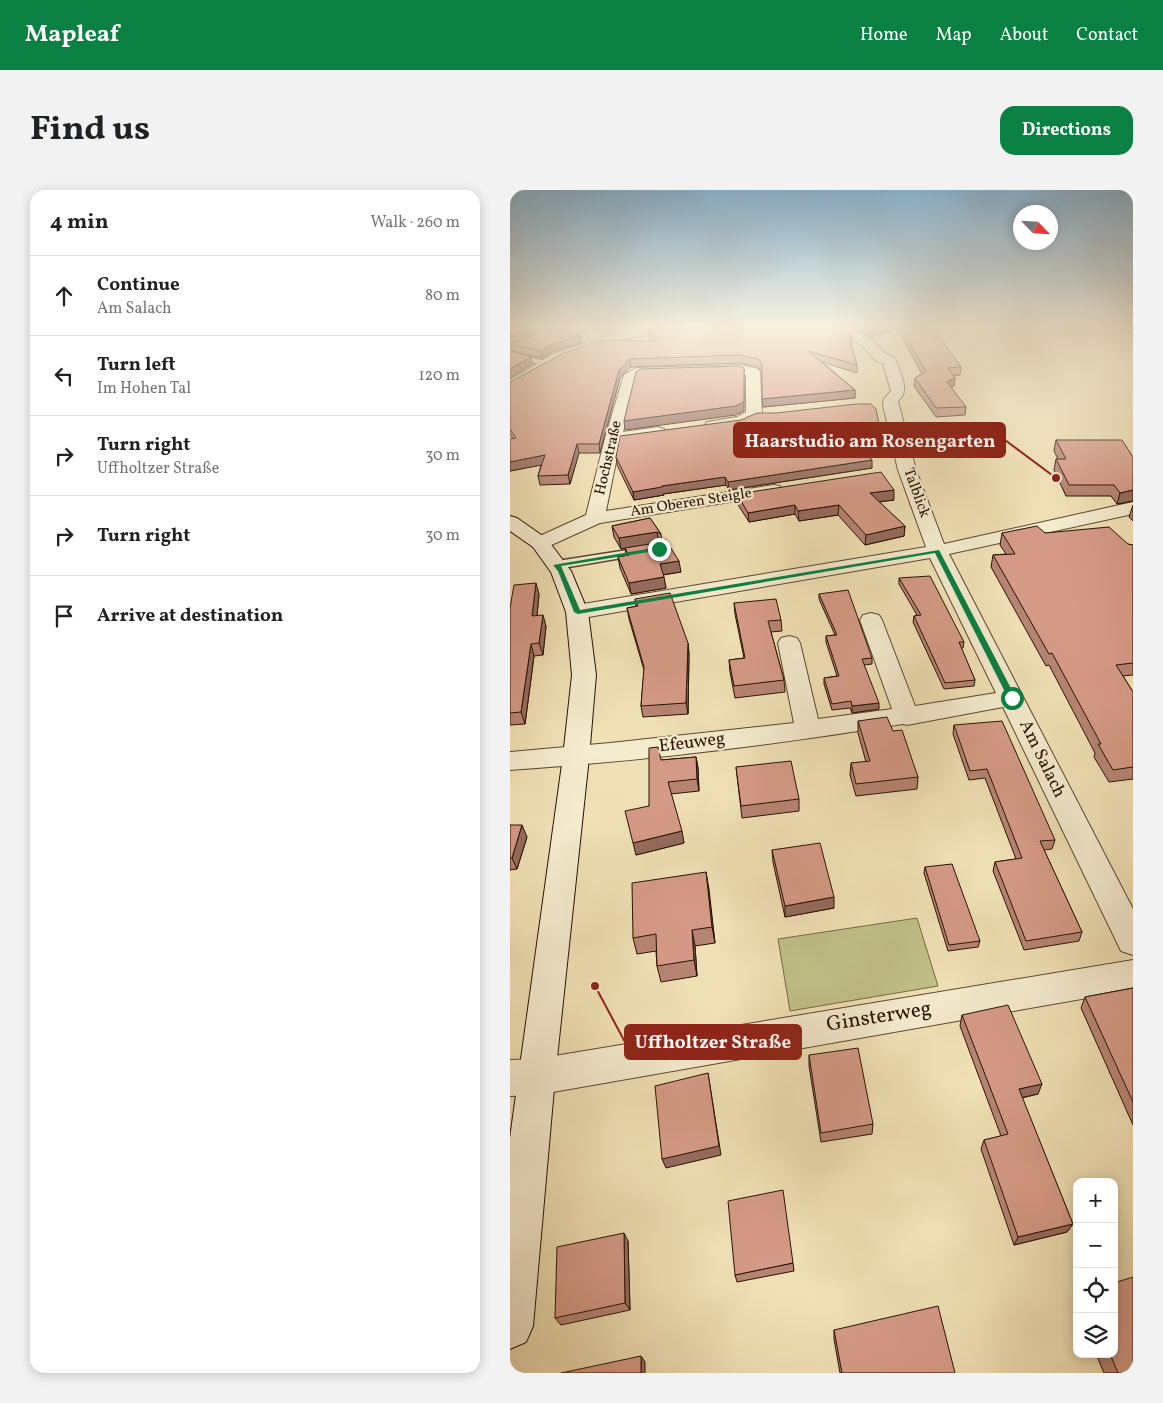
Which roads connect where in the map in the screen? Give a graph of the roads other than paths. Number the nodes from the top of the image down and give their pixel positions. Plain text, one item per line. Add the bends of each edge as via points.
1 (627, 382) edge
2 (755, 382) edge
3 (896, 382) edge
4 (888, 398) junction
5 (874, 405) edge
6 (703, 426) edge
7 (674, 430) edge
8 (613, 438) junction
9 (790, 488) edge
10 (1133, 508) edge
11 (595, 518) junction
12 (510, 522) edge
13 (540, 543) junction
14 (659, 549) edge
15 (937, 551) junction
16 (556, 565) junction
17 (578, 612) junction
18 (871, 620) dead end
19 (789, 642) dead end
20 (1012, 698) junction
21 (907, 717) junction
22 (808, 730) junction
23 (576, 757) junction
24 (510, 761) edge
25 (1133, 941) edge
26 (1133, 975) edge
27 (523, 1077) edge
28 (510, 1326) edge

1 - 8 street, Hochstraße
2 - 6 street, Hochstraße via 761,414 741,421
3 - 4 street, Talblick via 898,394
4 - 5 street
4 - 15 street, Talblick via 898,471
7 - 8 street
8 - 11 street, Hochstraße
9 - 11 street, Am Oberen Steigle
10 - 15 street via 1103,524
11 - 13 street, Am Oberen Steigle
12 - 13 street
13 - 16 street
14 - 16 lane
15 - 17 street
15 - 20 street, Am Salach
16 - 17 street
17 - 23 street via 584,675
18 - 21 street
19 - 22 street
20 - 21 street, Efeuweg
20 - 25 street, Am Salach
21 - 22 street, Efeuweg
22 - 23 street, Efeuweg
23 - 24 street, Efeuweg
23 - 27 street
26 - 27 street, Ginsterweg
27 - 28 street

